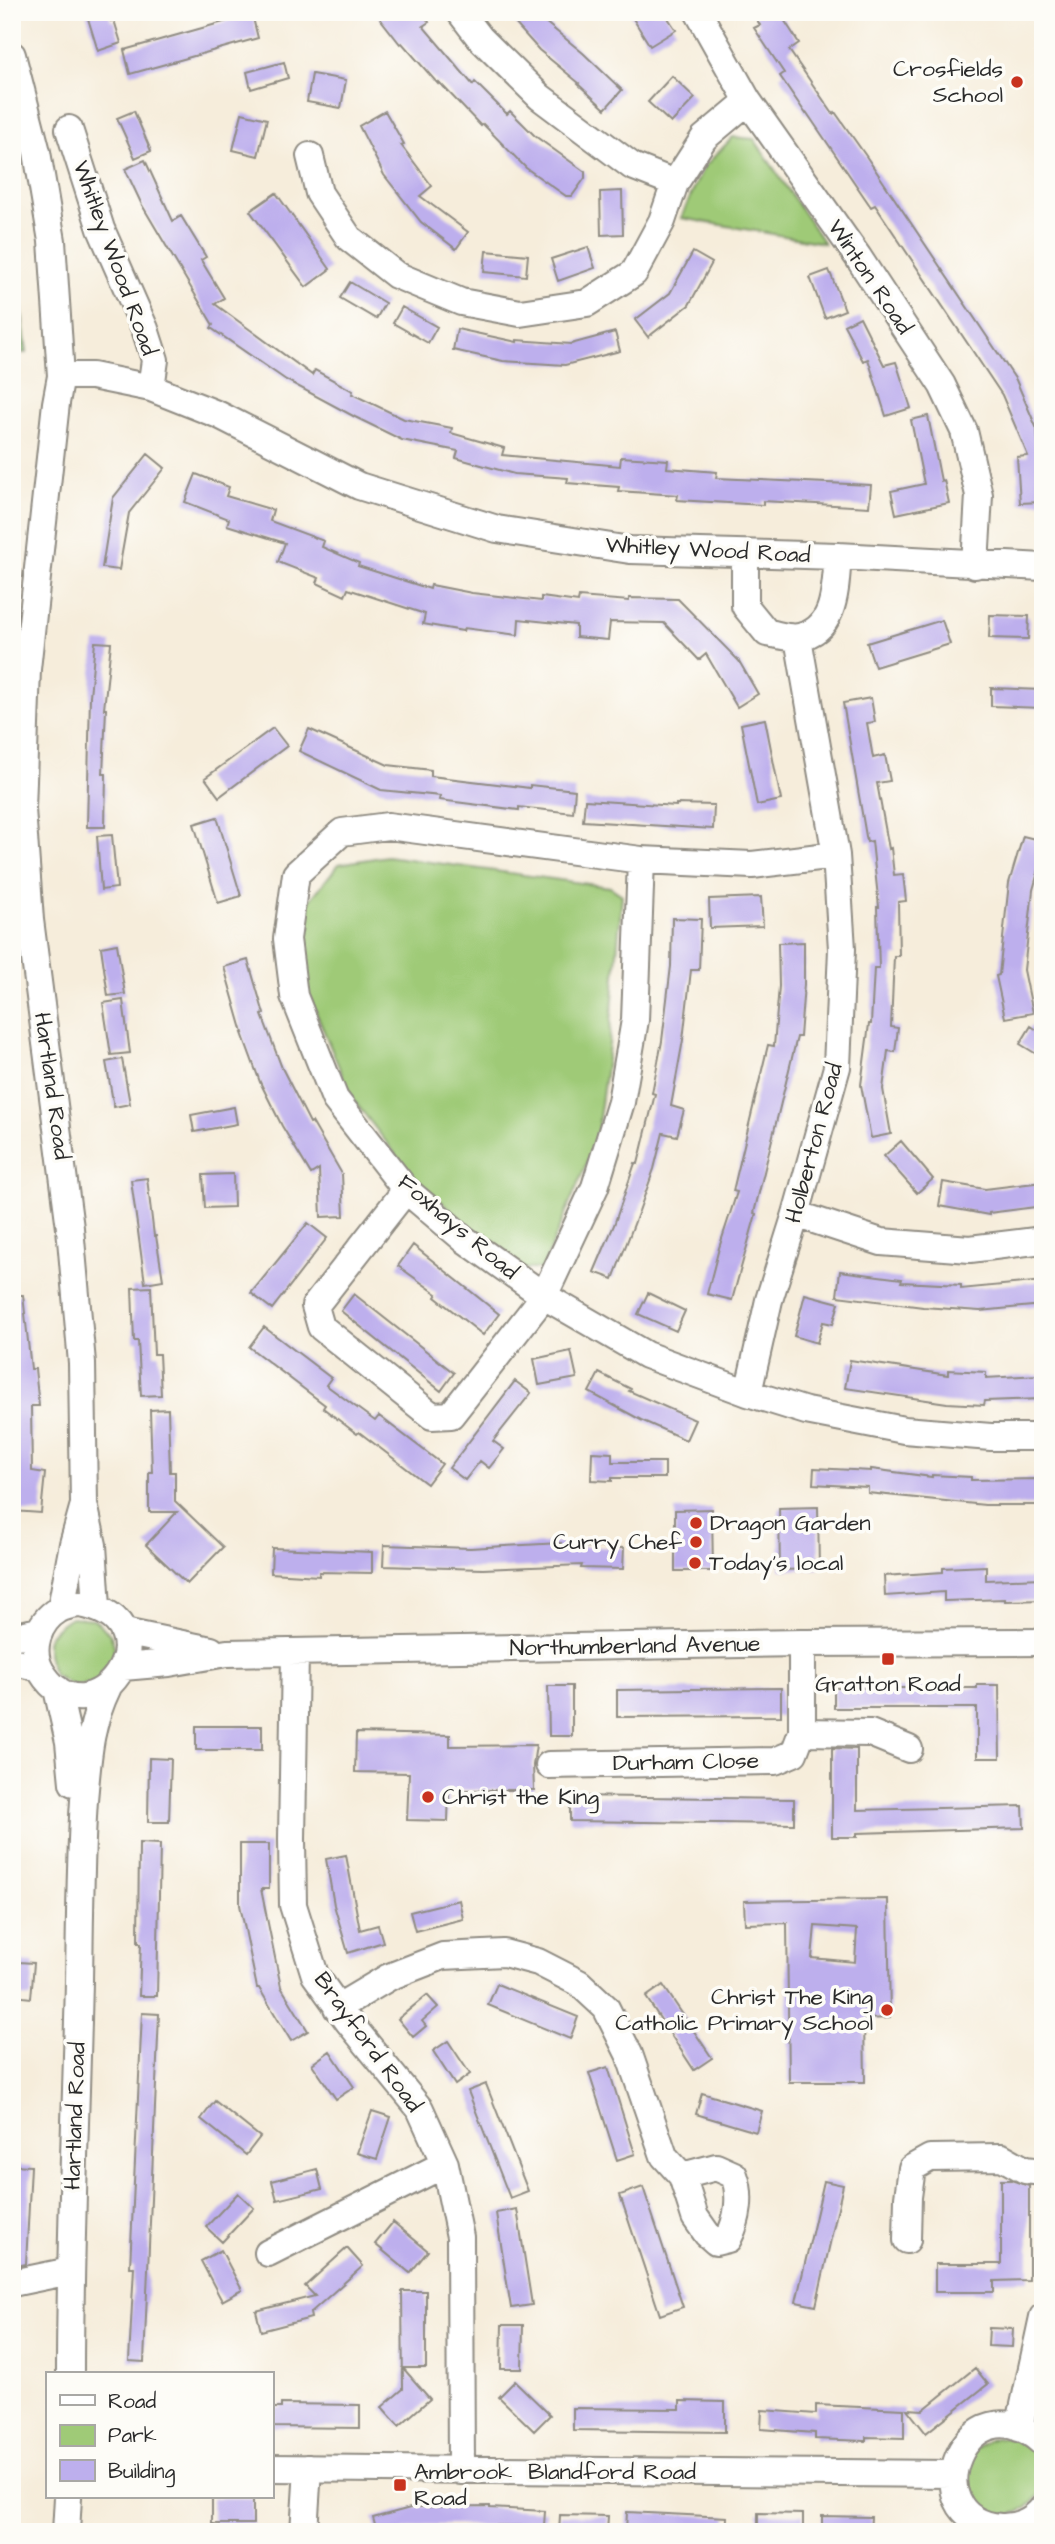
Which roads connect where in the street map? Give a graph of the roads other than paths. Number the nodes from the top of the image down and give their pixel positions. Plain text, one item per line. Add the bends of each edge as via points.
1 (460, 12) edge
2 (698, 12) edge
3 (12, 55) edge
4 (748, 101) junction
5 (69, 130) dead end
6 (310, 156) dead end
7 (675, 183) junction
8 (61, 376) junction
9 (151, 388) junction
10 (746, 555) junction
11 (838, 556) junction
12 (975, 565) junction
13 (1043, 568) edge
14 (798, 638) junction
15 (18, 757) edge
16 (836, 855) junction
17 (641, 860) junction
18 (405, 1190) junction
19 (796, 1214) junction
20 (1043, 1240) edge
21 (544, 1296) junction
22 (748, 1393) junction
23 (1043, 1437) edge
24 (84, 1504) junction
25 (97, 1606) junction
26 (61, 1608) junction
27 (39, 1631) junction
28 (124, 1632) junction
29 (12, 1637) edge
30 (1043, 1642) edge
31 (802, 1643) junction
32 (295, 1652) junction
33 (227, 1653) junction
34 (12, 1661) edge
35 (39, 1668) junction
36 (116, 1677) junction
37 (57, 1689) junction
38 (802, 1732) junction
39 (909, 1749) dead end
40 (549, 1765) dead end
41 (80, 1858) junction
42 (337, 2008) junction
43 (444, 2164) junction
44 (1043, 2172) edge
45 (682, 2176) dead end
46 (908, 2240) dead end
47 (268, 2253) dead end
48 (70, 2272) junction
49 (12, 2283) edge
50 (1043, 2317) edge
51 (70, 2372) edge
52 (1019, 2427) junction
53 (1043, 2444) edge
54 (273, 2468) edge
55 (308, 2468) junction
56 (461, 2471) junction
57 (953, 2474) junction
58 (68, 2498) edge
59 (1043, 2508) edge
60 (990, 2529) edge
61 (66, 2532) edge
62 (304, 2532) edge

1 - 7 street via 540,97 632,166
2 - 4 street, Winton Road
3 - 8 street, Whitley Wood Road via 37,152 52,241
4 - 7 street via 704,138
4 - 12 street, Winton Road via 942,385 964,431 979,495
5 - 9 street, Whitley Wood Road via 100,229 149,339 155,360
6 - 7 street via 319,193 349,238 396,275 461,302 520,313 587,303 634,273 662,221
8 - 9 street, Whitley Wood Road via 92,376
8 - 15 street, Hartland Road
9 - 10 street, Whitley Wood Road via 219,415 359,485 497,528 630,550
10 - 11 street, Whitley Wood Road
10 - 14 street via 745,606 767,633
11 - 12 street, Whitley Wood Road
11 - 14 street via 834,604 820,629
12 - 13 street, Whitley Wood Road
14 - 16 street, Holberton Road
15 - 24 street, Hartland Road via 30,920 70,1228 82,1363
16 - 17 street, Foxhays Road via 752,865
16 - 19 street, Holberton Road via 842,949 837,1067
17 - 18 street, Foxhays Road via 388,827 342,832 296,874 287,939 294,996 335,1099
17 - 21 street via 635,1020 621,1102 595,1187
18 - 21 street, Foxhays Road
18 - 21 street via 316,1306 321,1327 432,1416 451,1415
19 - 20 street via 881,1242 970,1249
19 - 22 street, Holberton Road via 769,1300
21 - 22 street, Foxhays Road via 646,1355
22 - 23 street, Foxhays Road via 806,1411 904,1430
24 - 25 street, Hartland Road via 93,1545
24 - 26 street, Hartland Road
25 - 26 street
25 - 28 street
26 - 27 street
27 - 29 street
27 - 35 street via 35,1651
28 - 33 street, Northumberland Avenue
28 - 36 street via 127,1649
30 - 31 street, Northumberland Avenue
31 - 32 street, Northumberland Avenue
31 - 38 street
32 - 33 street, Northumberland Avenue
32 - 42 street, Brayford Road via 293,1905 315,1975
33 - 36 street, Northumberland Avenue
34 - 35 street
35 - 37 street
36 - 37 street via 90,1697 71,1696
36 - 41 street, Hartland Road via 96,1712 89,1743
37 - 41 street, Hartland Road via 69,1742
38 - 39 street via 870,1733
38 - 40 street, Durham Close via 794,1753 775,1761
41 - 48 street, Hartland Road
42 - 43 street, Brayford Road via 420,2109
42 - 45 street via 388,1977 443,1956 504,1953 538,1962 579,1983 606,2008 629,2054 664,2156
43 - 47 street
43 - 56 street, Brayford Road via 460,2237
44 - 46 street via 1026,2170 1002,2158 930,2158 912,2168
48 - 49 street
48 - 51 street, Hartland Road
50 - 52 street
52 - 53 street
52 - 57 street via 996,2426 975,2434 963,2445
54 - 55 street, Blandford Road
55 - 56 street, Blandford Road
55 - 62 street
56 - 57 street, Blandford Road
57 - 60 street via 962,2506
58 - 61 street
59 - 60 street via 1024,2523

